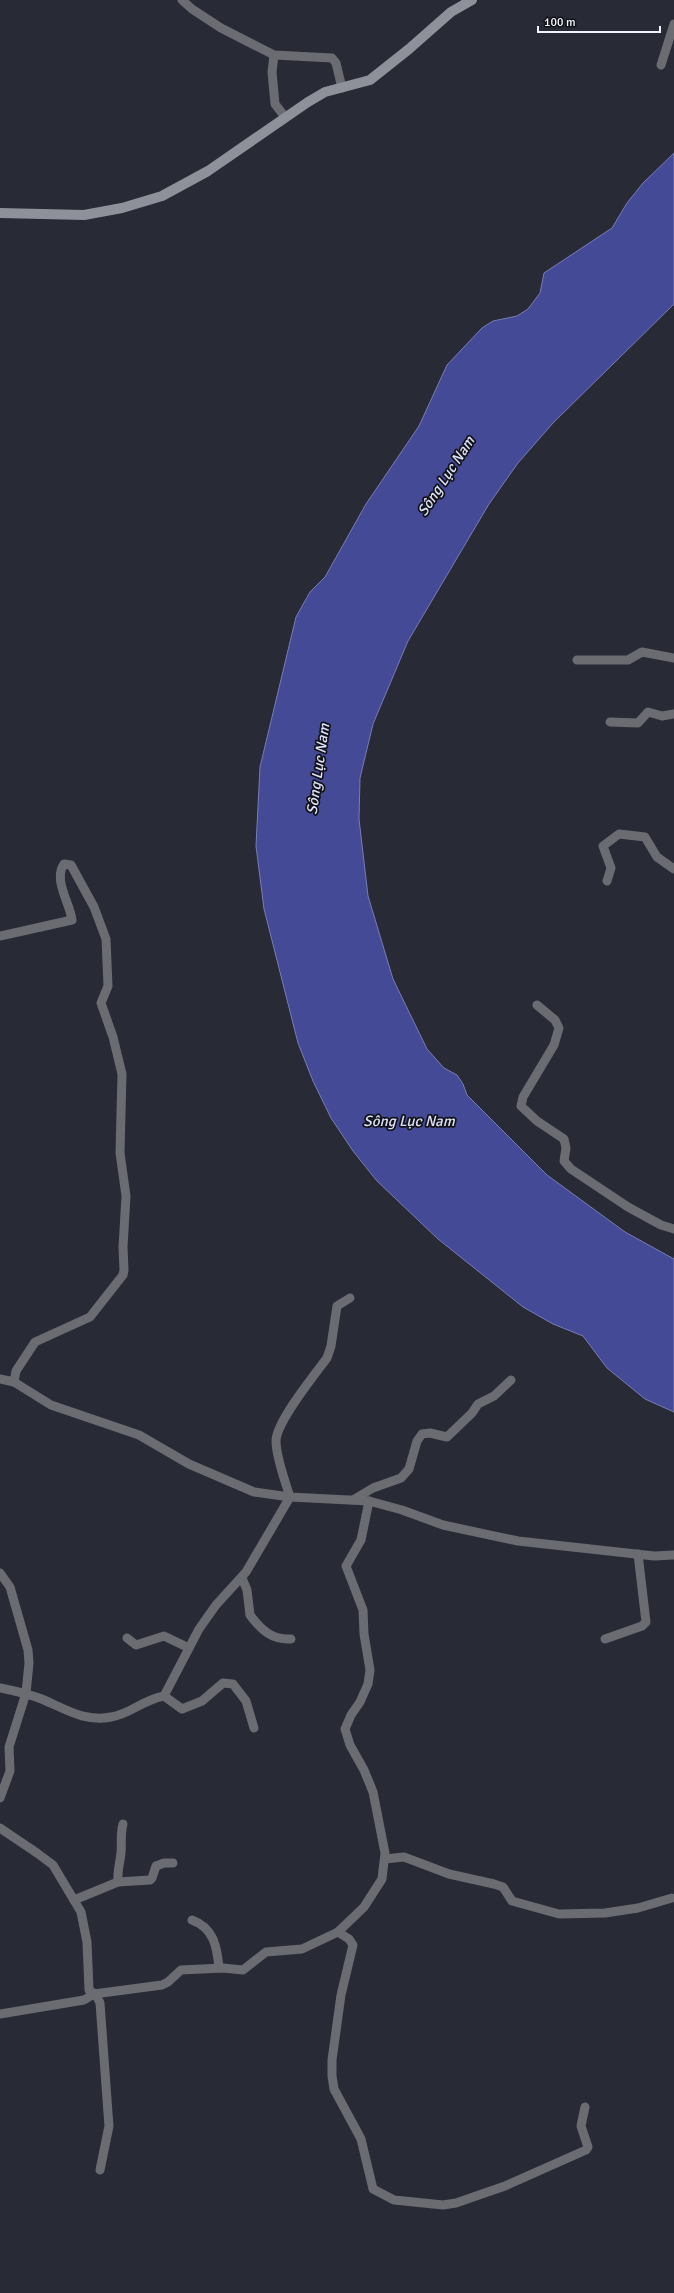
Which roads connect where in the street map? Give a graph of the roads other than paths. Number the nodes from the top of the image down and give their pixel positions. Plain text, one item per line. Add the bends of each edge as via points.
1 (182, 0) edge
2 (472, 0) edge
3 (674, 24) edge
4 (274, 55) junction
5 (661, 65) dead end
6 (342, 88) junction
7 (285, 117) junction
8 (0, 213) edge
9 (674, 658) edge
10 (577, 660) dead end
11 (674, 714) edge
12 (610, 722) dead end
13 (674, 869) edge
14 (607, 881) dead end
15 (0, 936) edge
16 (537, 1005) dead end
17 (674, 1229) edge
18 (350, 1298) dead end
19 (0, 1379) edge
20 (511, 1380) dead end
21 (14, 1382) junction
22 (290, 1497) junction
23 (353, 1500) junction
24 (369, 1502) junction
25 (638, 1554) junction
26 (674, 1555) edge
27 (0, 1573) edge
28 (242, 1578) junction
29 (128, 1638) dead end
30 (291, 1639) dead end
31 (605, 1640) dead end
32 (188, 1648) junction
33 (0, 1688) edge
34 (26, 1693) junction
35 (164, 1696) junction
36 (254, 1728) dead end
37 (0, 1798) edge
38 (123, 1824) dead end
39 (0, 1828) edge
40 (385, 1859) junction
41 (173, 1863) dead end
42 (118, 1882) junction
43 (672, 1898) dead end
44 (74, 1900) junction
45 (192, 1920) dead end
46 (338, 1932) junction
47 (219, 1968) junction
48 (94, 1994) junction
49 (0, 2014) edge
50 (586, 2107) dead end
51 (100, 2170) dead end

1 - 4 street via 221,28
2 - 6 street via 451,12 370,80
3 - 5 street
4 - 6 street via 332,58 336,63
4 - 7 street via 272,72 275,104
6 - 7 street via 325,92
7 - 8 street via 208,171 162,196 122,208 84,215
9 - 10 street via 642,652 628,660
11 - 12 street via 662,716 648,712 638,723
13 - 14 street via 657,857 645,837 619,834 603,846 611,868
15 - 21 street via 70,922 72,918 61,880 61,868 64,864 71,865 94,907 107,946 108,986 101,1003 122,1074 120,1153 126,1196 123,1275 90,1316 35,1342 16,1371
16 - 17 street via 556,1020 560,1028 554,1045 523,1097 521,1106 537,1121 564,1139 564,1161 571,1169 628,1206 661,1225
18 - 22 street via 337,1306 327,1358 285,1417 276,1439
19 - 21 street
20 - 23 street via 494,1396 478,1404 447,1437 422,1434 417,1441 408,1469 401,1478 373,1488
21 - 22 street via 51,1405 128,1430 229,1482 261,1493
22 - 23 street
22 - 28 street
23 - 24 street
24 - 25 street via 402,1510 443,1525 518,1541
24 - 40 street via 361,1540 346,1566 363,1610 370,1677 345,1729 373,1792
25 - 26 street
25 - 31 street via 646,1622 642,1626
27 - 34 street via 10,1587 28,1650
28 - 30 street via 247,1590 250,1615 260,1628 274,1638
28 - 32 street via 213,1609
29 - 32 street via 136,1645 164,1636
32 - 35 street
33 - 34 street
34 - 35 street via 81,1717 97,1719 117,1716 149,1699
34 - 37 street via 11,1740 10,1771
35 - 36 street via 182,1709 202,1702 222,1683 233,1684 246,1701
38 - 42 street via 117,1869
39 - 44 street via 52,1865
40 - 43 street via 404,1857 449,1874 494,1884 503,1887 512,1901 559,1914 605,1913 638,1908
40 - 46 street via 378,1887 364,1906
41 - 42 street via 156,1866 150,1880
42 - 44 street
44 - 48 street via 85,1927 89,1986
45 - 47 street via 209,1930 217,1952
46 - 47 street via 302,1949 266,1952 243,1970
46 - 50 street via 349,1938 353,1945 341,1995 332,2060 334,2089 361,2139 371,2184 380,2194 408,2202 450,2204 505,2186 586,2150 588,2147 581,2120
47 - 48 street via 181,1970 162,1985
48 - 49 street via 84,2000
48 - 51 street via 99,2000 101,2013 109,2126

